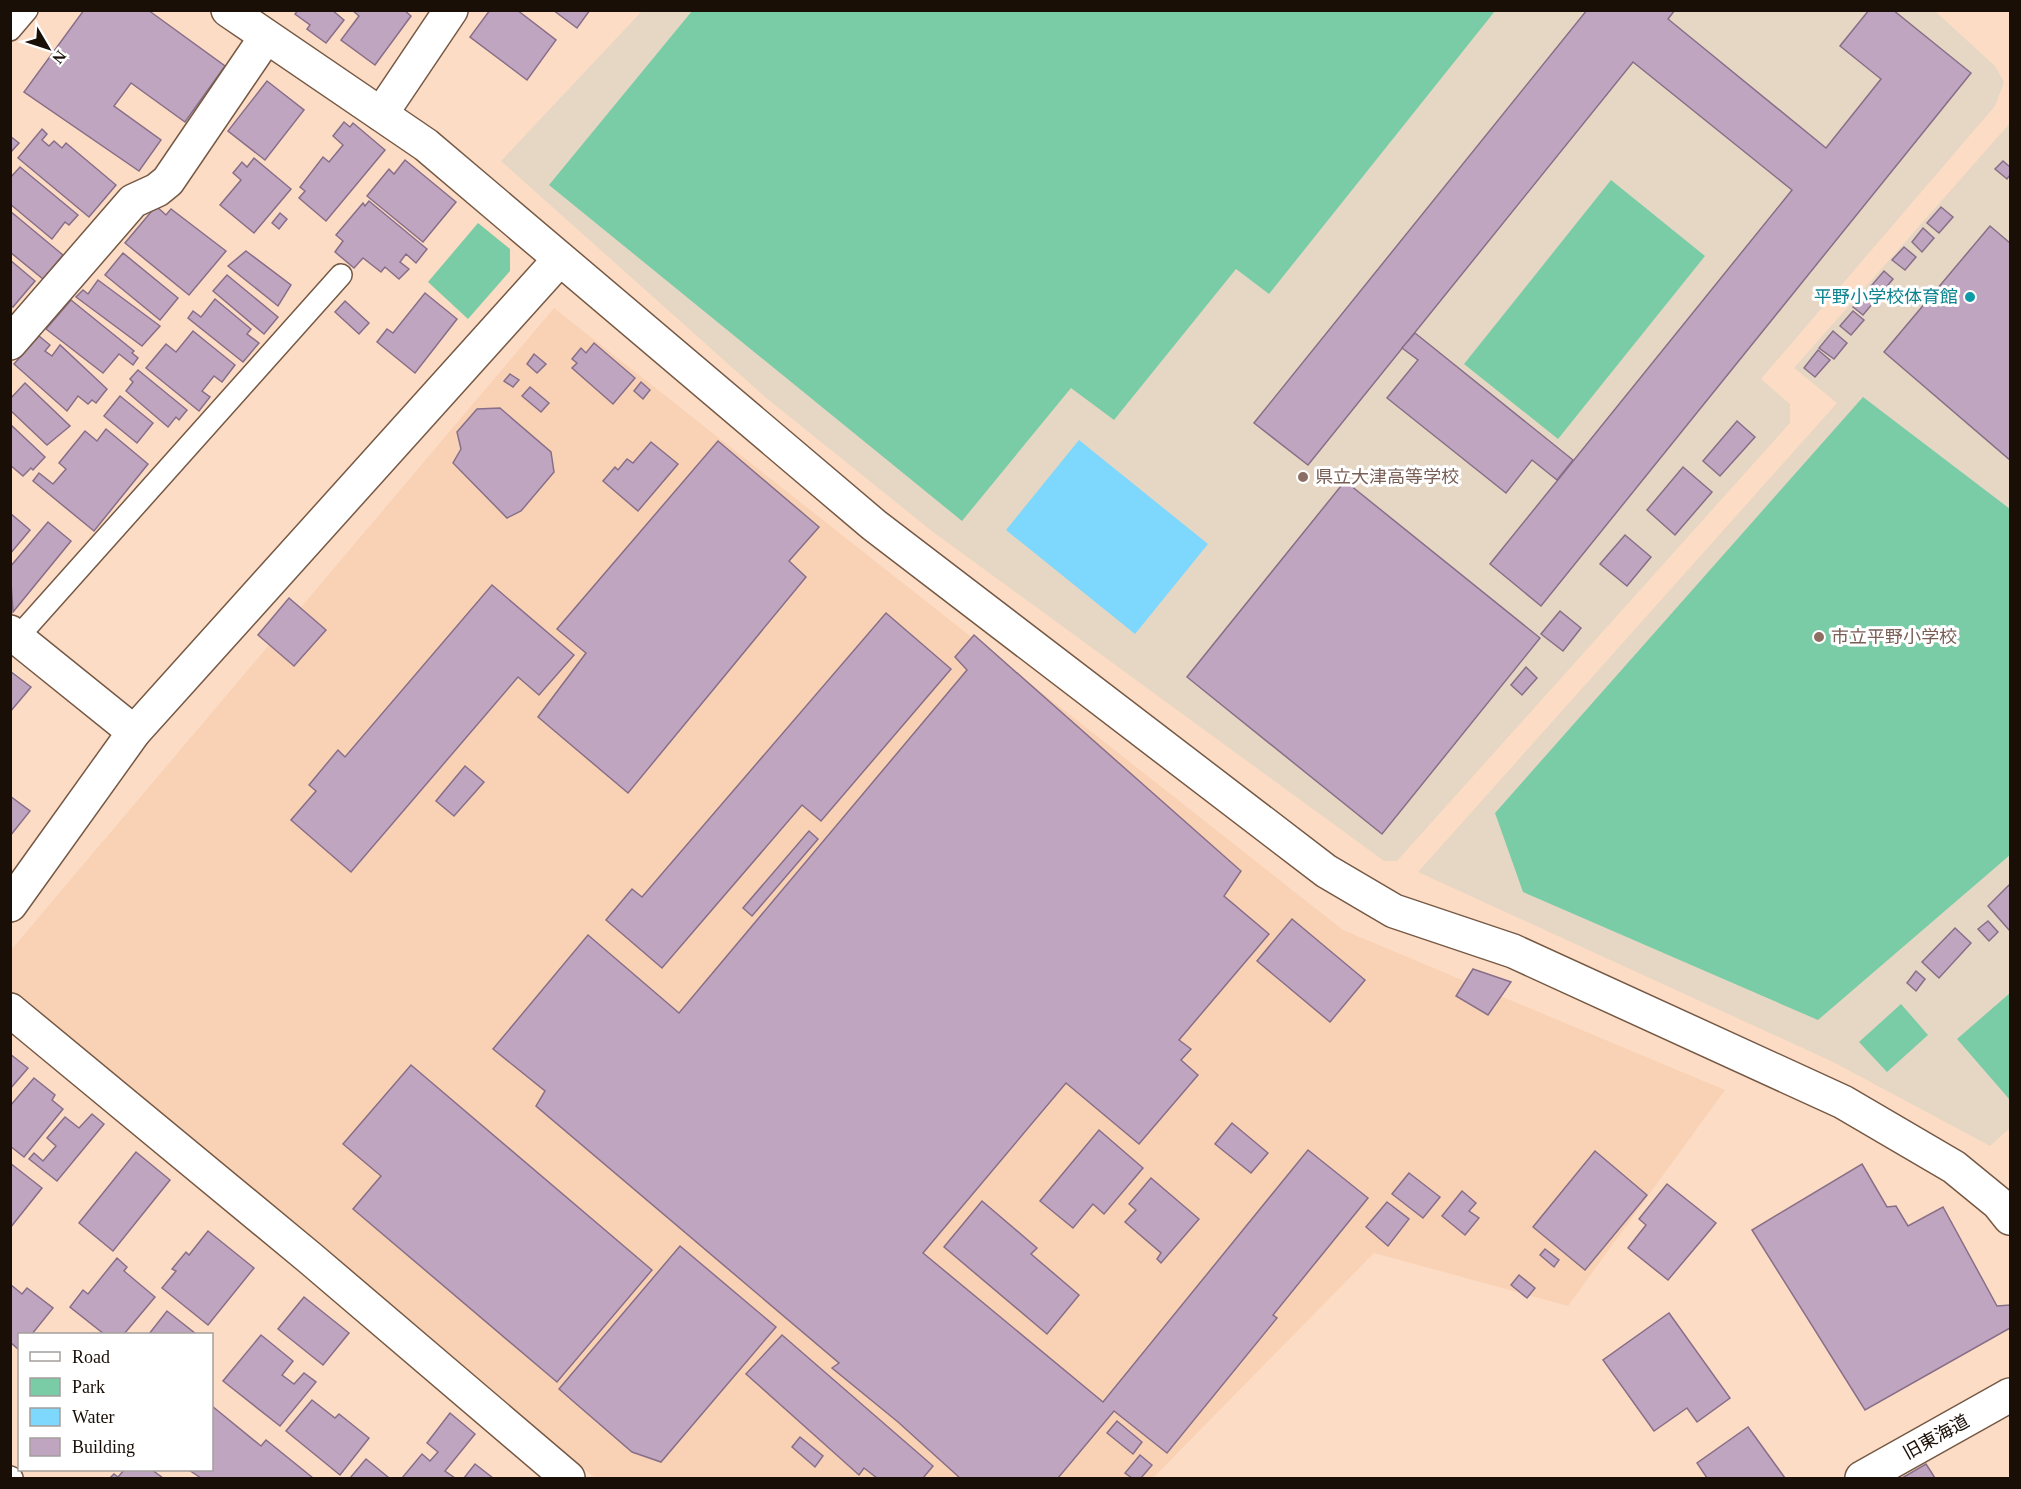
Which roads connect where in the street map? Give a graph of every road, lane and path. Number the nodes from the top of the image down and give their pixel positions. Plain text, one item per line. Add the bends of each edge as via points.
1 (27, 10) edge
2 (228, 10) edge
3 (451, 10) edge
4 (10, 30) edge
5 (266, 37) junction
6 (381, 114) junction
7 (559, 260) junction
8 (341, 275) dead end
9 (10, 343) edge
10 (14, 635) edge
11 (134, 732) junction
12 (10, 905) edge
13 (10, 1010) edge
14 (2010, 1218) edge
15 (2010, 1395) edge
16 (568, 1479) edge
17 (1862, 1479) edge

1 - 4 lane
2 - 5 street
3 - 6 street
5 - 6 street
5 - 9 street via 168,181 133,201
6 - 7 street via 426,145
7 - 11 street
7 - 14 street via 874,525 1326,871 1394,911 1513,951 1843,1102 1954,1167 1998,1203
8 - 10 lane
10 - 11 street
11 - 12 street
13 - 16 street via 310,1258
15 - 17 street, 旧東海道

